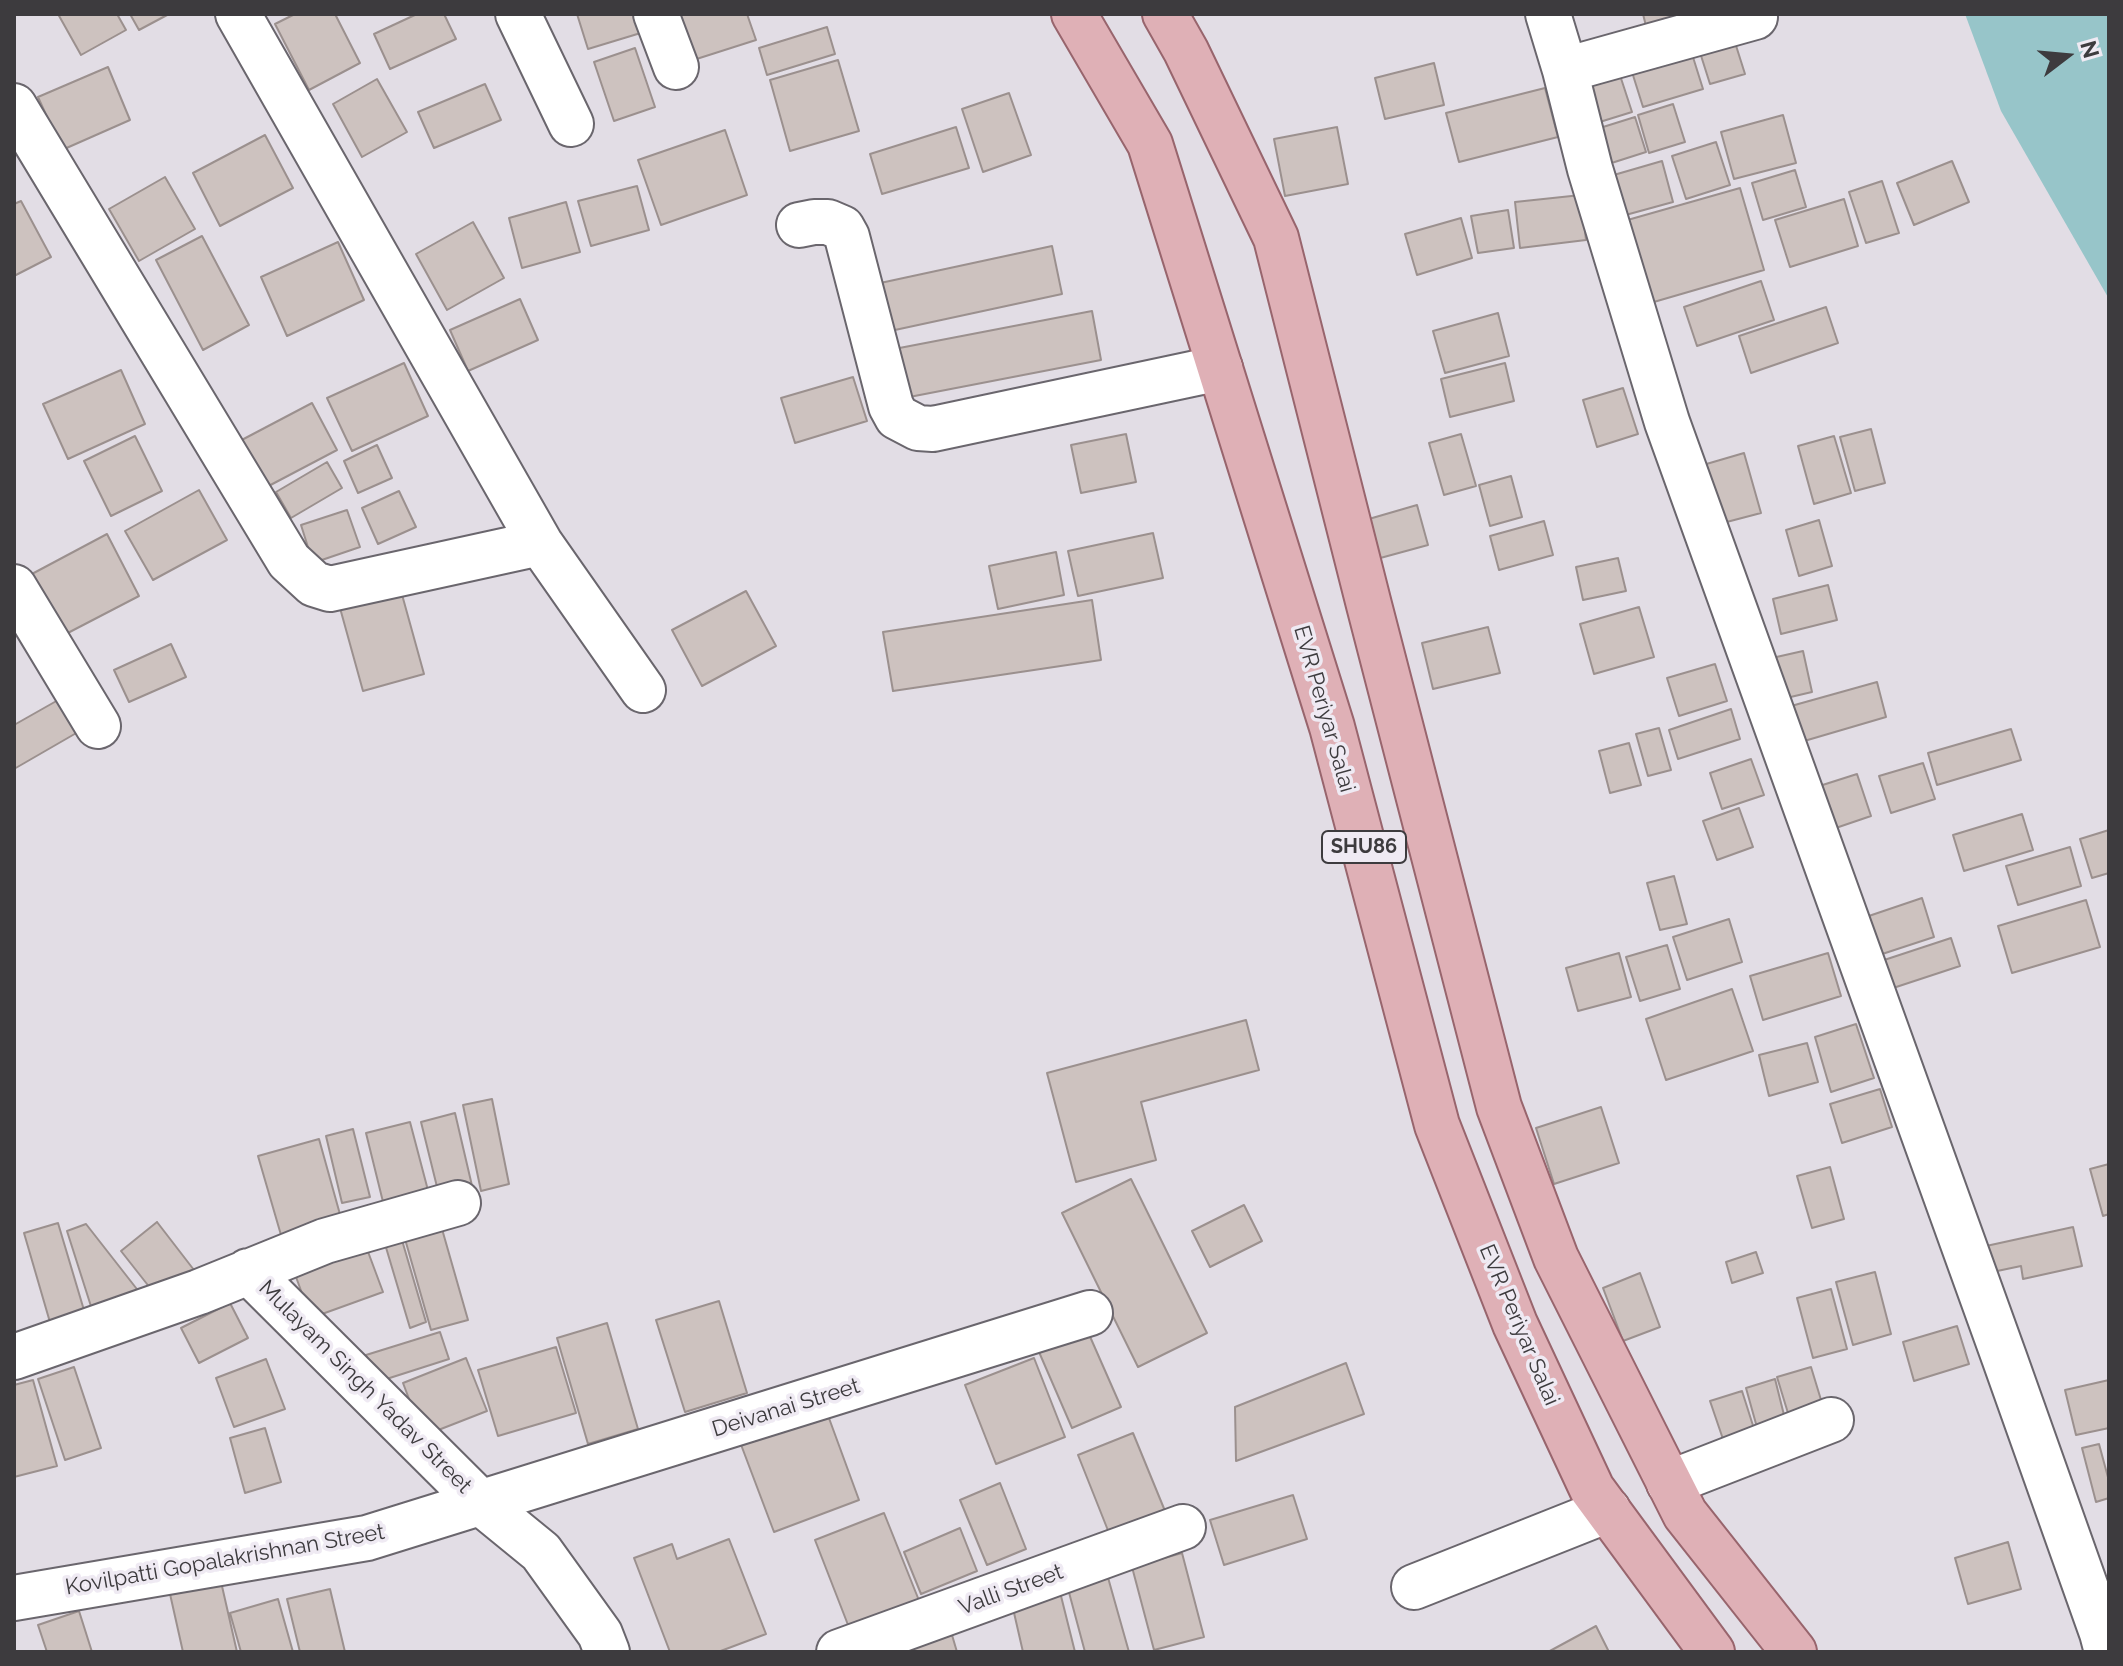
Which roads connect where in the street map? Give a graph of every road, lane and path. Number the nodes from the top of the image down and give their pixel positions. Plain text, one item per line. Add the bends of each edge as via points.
1 (238, 14) edge
2 (518, 14) edge
3 (656, 14) edge
4 (1074, 14) edge
5 (1165, 14) edge
6 (1548, 14) edge
7 (1755, 17) dead end
8 (676, 67) dead end
9 (1565, 70) junction
10 (14, 106) edge
11 (571, 124) dead end
12 (799, 225) dead end
13 (1220, 368) junction
14 (540, 543) junction
15 (14, 587) edge
16 (643, 690) dead end
17 (98, 726) dead end
18 (1456, 938) junction
19 (1393, 958) junction
20 (458, 1203) dead end
21 (248, 1271) junction
22 (1090, 1313) dead end
23 (14, 1357) edge
24 (1831, 1420) dead end
25 (1669, 1483) junction
26 (481, 1503) junction
27 (1608, 1510) junction
28 (1183, 1527) dead end
29 (1414, 1587) dead end
30 (14, 1598) edge
31 (607, 1652) edge
32 (839, 1652) edge
33 (1712, 1652) edge
34 (1794, 1652) edge
35 (2107, 1652) edge

1 - 14 street
2 - 11 street
3 - 8 street
4 - 13 main road, EVR Periyar Salai / SHU86 via 1150,144
5 - 18 main road, SHU86 via 1276,238
6 - 9 street
7 - 9 street
9 - 35 street via 1667,422
10 - 14 street via 289,561 314,584 330,589
12 - 13 street via 828,222 842,228 891,406 897,417 918,428
13 - 19 main road, EVR Periyar Salai / SHU86 via 1332,727
14 - 16 street
15 - 17 street
18 - 19 main road
18 - 25 main road, SHU86 via 1499,1107 1556,1258
19 - 27 main road, EVR Periyar Salai / SHU86 via 1437,1125 1515,1324 1592,1489
20 - 21 street via 325,1241
21 - 23 street
21 - 26 street, Mulayam Singh Yadav Street
22 - 26 street, Deivanai Street
24 - 25 street
25 - 34 main road, SHU86 via 1685,1514
26 - 30 street, Kovilpatti Gopalakrishnan Street via 367,1538
26 - 31 street, Mulayam Singh Yadav Street via 541,1552 600,1634
27 - 29 street
27 - 33 main road, EVR Periyar Salai / SHU86
28 - 32 street, Valli Street

